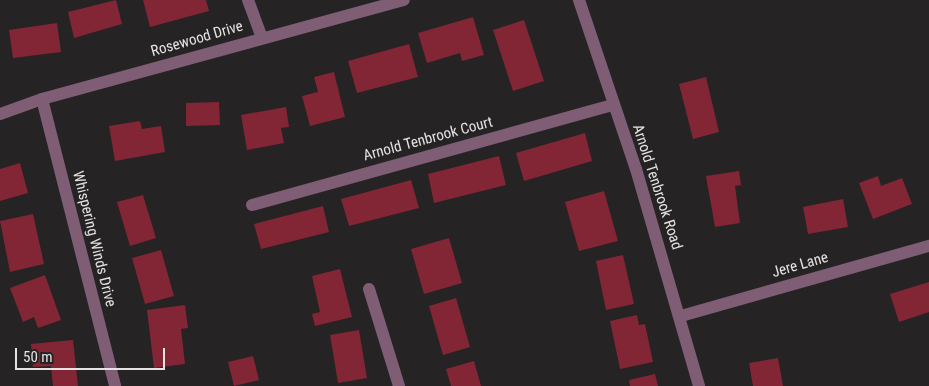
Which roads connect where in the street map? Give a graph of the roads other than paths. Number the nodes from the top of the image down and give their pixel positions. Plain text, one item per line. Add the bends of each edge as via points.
1 (248, 0) edge
2 (404, 0) edge
3 (579, 0) edge
4 (262, 38) junction
5 (42, 99) junction
6 (613, 105) junction
7 (0, 114) edge
8 (252, 205) dead end
9 (929, 246) edge
10 (369, 289) dead end
11 (681, 316) junction
12 (115, 386) edge
13 (399, 386) edge
14 (699, 386) edge

1 - 4 street
2 - 4 street, Rosewood Drive
3 - 6 street, Arnold Tenbrook Road
4 - 5 street, Rosewood Drive
5 - 7 street, Rosewood Drive
5 - 12 street, Whispering Winds Drive
6 - 8 street, Arnold Tenbrook Court
6 - 11 street, Arnold Tenbrook Road
9 - 11 street, Jere Lane
10 - 13 street
11 - 14 street, Arnold Tenbrook Road

